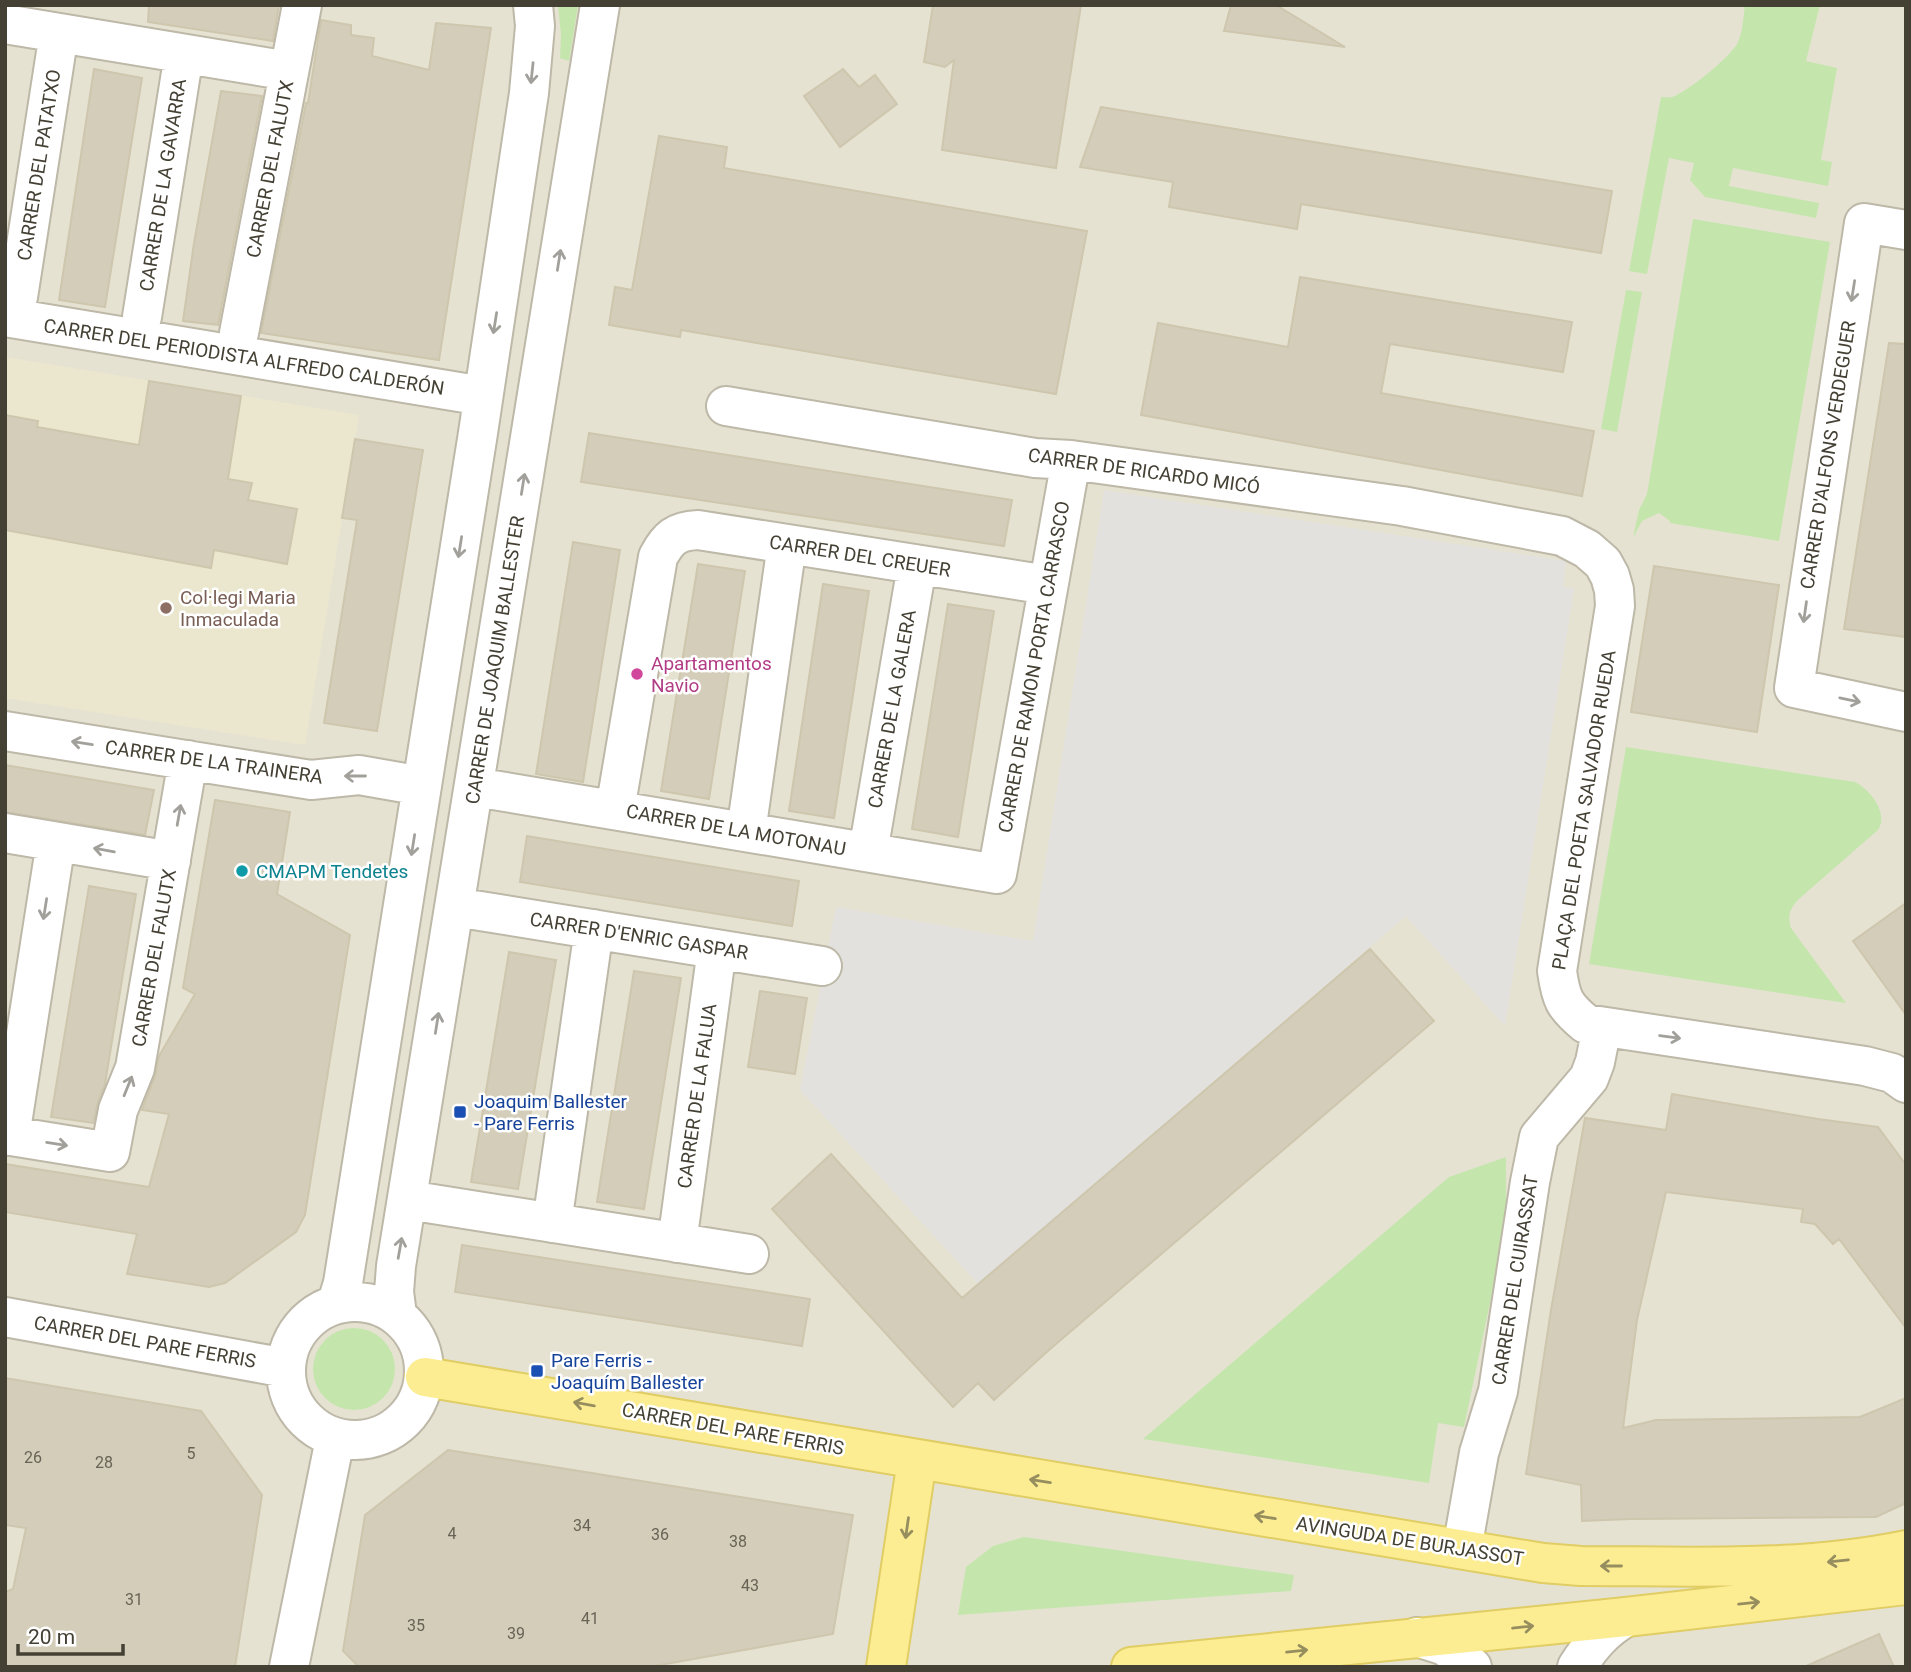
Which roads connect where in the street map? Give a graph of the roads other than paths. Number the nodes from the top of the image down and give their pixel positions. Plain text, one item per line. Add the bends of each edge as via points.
1 (302, 5) edge
2 (533, 5) edge
3 (600, 5) edge
4 (5, 24) edge
5 (59, 33) junction
6 (184, 54) junction
7 (289, 71) junction
8 (1906, 230) edge
9 (12, 307) edge
10 (142, 317) dead end
11 (239, 333) dead end
12 (484, 397) junction
13 (726, 406) dead end
14 (1070, 460) junction
15 (1562, 536) joint
16 (787, 544) junction
17 (916, 566) junction
18 (1048, 585) junction
19 (1906, 712) edge
20 (5, 731) edge
21 (188, 760) junction
22 (422, 786) junction
23 (475, 787) junction
24 (615, 810) junction
25 (746, 832) junction
26 (5, 833) edge
27 (56, 842) junction
28 (868, 852) junction
29 (171, 861) junction
30 (997, 874) joint
31 (455, 907) junction
32 (594, 929) junction
33 (717, 949) junction
34 (822, 966) dead end
35 (1602, 1027) junction
36 (1906, 1083) edge
37 (7, 1136) edge
38 (408, 1200) junction
39 (552, 1223) junction
40 (677, 1243) junction
41 (750, 1254) dead end
42 (337, 1303) junction
43 (397, 1315) junction
44 (5, 1317) edge
45 (286, 1368) junction
46 (425, 1377) junction
47 (335, 1439) junction
48 (917, 1461) junction
49 (1462, 1549) junction
50 (1906, 1550) edge
51 (1906, 1585) edge
52 (1626, 1617) junction
53 (1417, 1637) junction
54 (1223, 1663) edge
55 (289, 1667) edge
56 (886, 1667) edge
57 (1131, 1667) edge
58 (1472, 1667) edge
59 (1577, 1667) edge

1 - 7 street, CARRER DEL FALUTX
2 -> 12 street via 530,93
23 -> 3 street, CARRER DE JOAQUIM BALLESTER
4 - 5 street
5 - 6 street
5 - 9 street, CARRER DEL PATATXO
6 - 7 street
6 - 10 street, CARRER DE LA GAVARRA
7 - 11 street, CARRER DEL FALUTX
8 -> 19 street, CARRER D'ALFONS VERDEGUER via 1864,223 1794,688
9 - 12 street, CARRER DEL PERIODISTA ALFREDO CALDERÓN
12 -> 22 street
13 - 14 street, CARRER DE RICARDO MICÓ
14 - 15 street, CARRER DE RICARDO MICÓ via 1402,506
14 - 18 street, CARRER DE RAMON PORTA CARRASCO
15 - 35 street, PLAÇA DEL POETA SALVADOR RUEDA via 1603,563 1614,590 1600,708 1557,971 1561,998 1571,1012 1586,1024
16 - 17 street, CARRER DEL CREUER
16 - 24 street, CARRER DEL CREUER via 683,530 673,535 658,557
16 - 25 street
17 - 18 street, CARRER DEL CREUER
17 - 28 street, CARRER DE LA GALERA
18 - 30 street, CARRER DE RAMON PORTA CARRASCO
21 -> 20 street, CARRER DE LA TRAINERA
22 -> 21 street, CARRER DE LA TRAINERA via 359,775 311,780
29 -> 21 street, CARRER DEL FALUTX
22 -> 42 street
23 - 24 street, CARRER DE LA MOTONAU
23 - 31 street, CARRER DE JOAQUIM BALLESTER
24 - 25 street, CARRER DE LA MOTONAU
25 - 28 street, CARRER DE LA MOTONAU
26 - 27 street
29 -> 27 street
27 -> 37 street
28 - 30 street, CARRER DE LA MOTONAU
37 -> 29 street, CARRER DEL FALUTX via 110,1152 118,1110 135,1068
31 - 32 street, CARRER D'ENRIC GASPAR
38 -> 31 street, CARRER DE JOAQUIM BALLESTER
32 - 33 street, CARRER D'ENRIC GASPAR
32 - 39 street
33 - 34 street, CARRER D'ENRIC GASPAR
33 - 40 street, CARRER DE LA FALUA
35 -> 36 street, PLAÇA DEL POETA SALVADOR RUEDA via 1865,1066 1892,1073
35 - 49 street, CARRER DEL CUIRASSAT via 1589,1078 1539,1137 1498,1391 1479,1453
38 - 39 street
43 -> 38 street, CARRER DE JOAQUIM BALLESTER via 396,1266
39 - 40 street
40 - 41 street
42 - 43 street via 370,1303
42 - 45 street via 302,1326 290,1346
43 - 46 street via 419,1343
44 - 45 street, CARRER DEL PARE FERRIS
45 - 47 street via 293,1404 318,1431
46 - 47 street via 418,1401 404,1421 383,1435 359,1441
48 -> 46 main road, CARRER DEL PARE FERRIS
47 - 55 street
49 -> 48 main road, AVINGUDA DE BURJASSOT
48 -> 56 main road
50 -> 49 main road, AVINGUDA DE BURJASSOT via 1815,1563 1581,1566
52 -> 51 main road
53 -> 52 main road
52 - 59 street via 1593,1642
54 -> 53 main road
53 - 58 street via 1445,1646
54 - 57 main road

